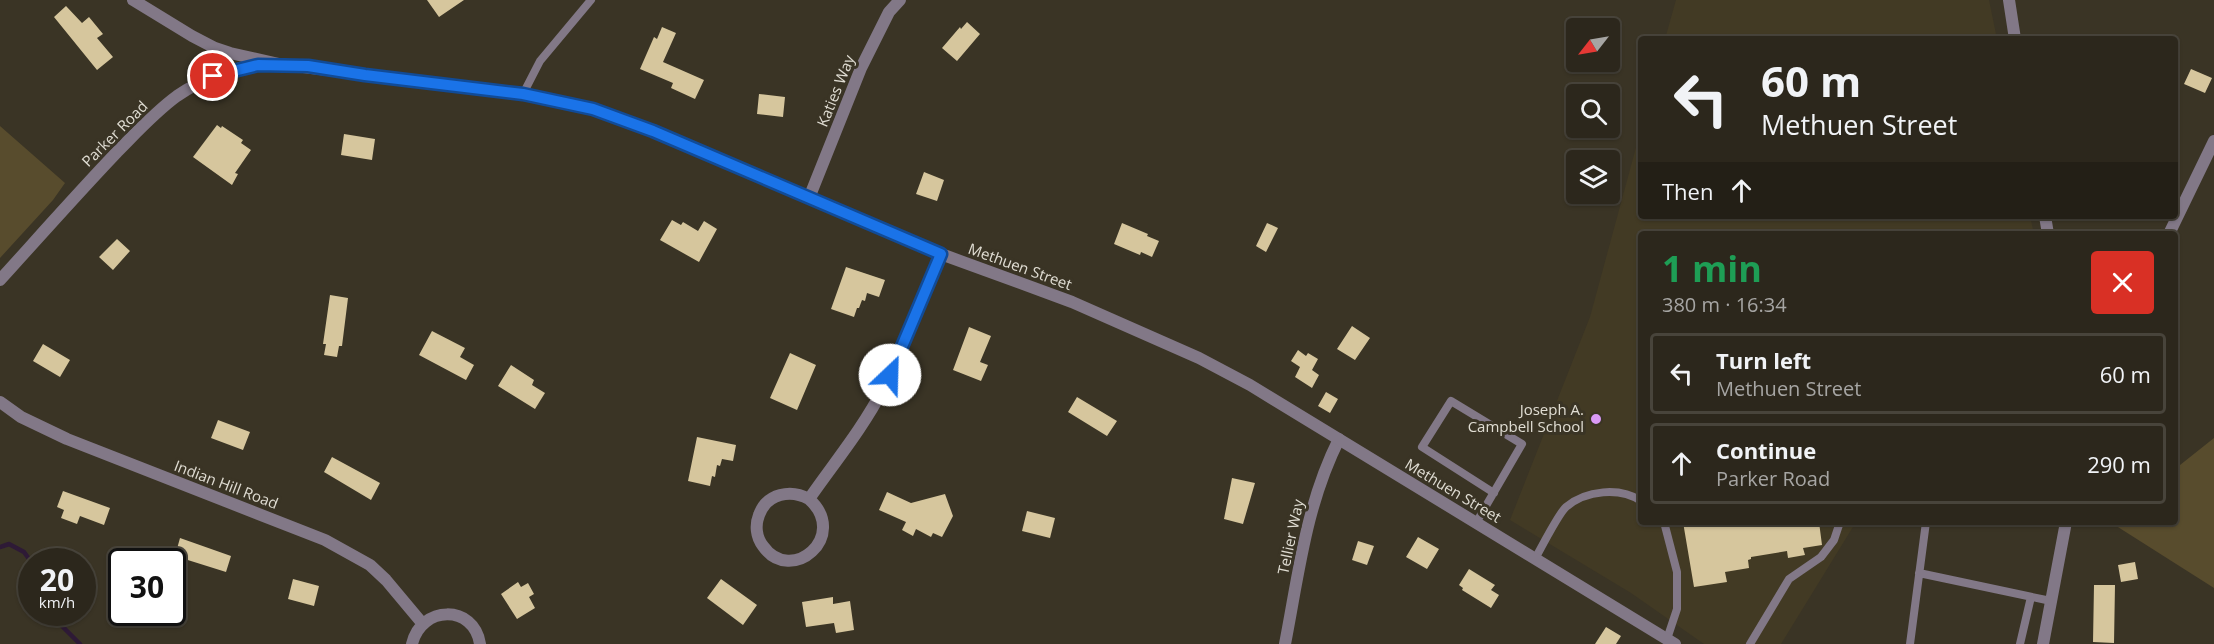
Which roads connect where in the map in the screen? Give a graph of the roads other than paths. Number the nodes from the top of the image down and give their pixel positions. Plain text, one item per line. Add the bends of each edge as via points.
1 (133, 0) edge
2 (591, 0) edge
3 (900, 0) edge
4 (2009, 0) edge
5 (2015, 36) edge
6 (284, 64) junction
7 (523, 94) junction
8 (2214, 141) edge
9 (809, 198) junction
10 (2178, 215) edge
11 (941, 254) junction
12 (0, 280) edge
13 (0, 402) edge
14 (1339, 439) junction
15 (1494, 493) junction
16 (809, 499) junction
17 (1638, 500) edge
18 (1476, 523) junction
19 (1665, 525) edge
20 (1839, 525) edge
21 (1926, 525) edge
22 (2065, 525) edge
23 (1535, 559) junction
24 (1919, 573) junction
25 (2031, 597) junction
26 (2051, 601) junction
27 (422, 623) junction
28 (1671, 641) edge
29 (412, 644) edge
30 (480, 644) edge
31 (1286, 644) edge
32 (1750, 644) edge
33 (1911, 644) edge
34 (2020, 644) edge
35 (2043, 644) edge

1 - 6 street, Methuen Street via 214,48
2 - 7 lane via 540,61
3 - 9 street, Katies Way via 889,12 861,68
4 - 5 street
6 - 7 street, Methuen Street
6 - 12 street, Parker Road via 225,73 177,96 92,178
7 - 9 street, Methuen Street via 593,109
8 - 10 street
9 - 11 street, Methuen Street
11 - 14 street, Methuen Street via 1072,302 1200,358
11 - 16 street via 882,390
13 - 27 street, Indian Hill Road via 21,417 68,439 325,540 370,565
14 - 18 street, Methuen Street
14 - 31 street, Tellier Way via 1313,503
15 - 15 lane via 1522,444 1451,401 1422,447
15 - 18 lane
16 - 16 street via 783,494 765,504 756,529 769,553 796,560 815,550 822,537 823,523 819,510
17 - 23 lane via 1614,491 1565,507
18 - 23 street, Methuen Street
19 - 28 lane via 1677,573 1677,609
20 - 32 lane via 1821,557 1789,579
21 - 24 lane
22 - 26 street
23 - 28 street, Methuen Street
24 - 25 lane
24 - 33 lane
25 - 26 lane
25 - 34 lane
26 - 35 street
27 - 29 street
27 - 30 street via 442,614 454,615 473,627

